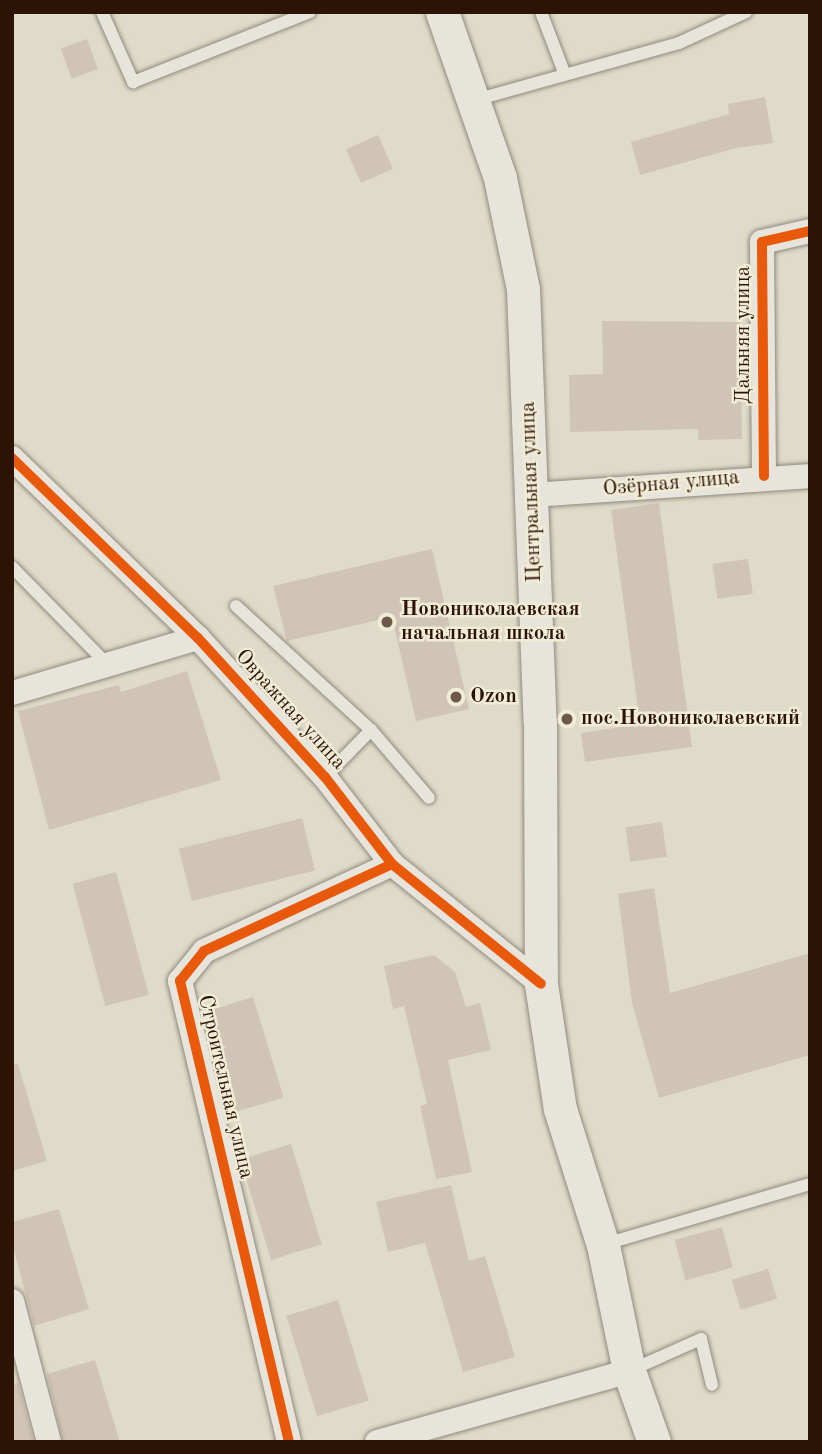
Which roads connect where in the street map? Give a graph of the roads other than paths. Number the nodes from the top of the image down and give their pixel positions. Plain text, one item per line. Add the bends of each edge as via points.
1 (102, 12) edge
2 (310, 12) edge
3 (442, 12) edge
4 (541, 12) edge
5 (746, 12) edge
6 (565, 75) junction
7 (475, 100) junction
8 (810, 231) edge
9 (12, 458) edge
10 (764, 476) junction
11 (810, 476) edge
12 (533, 495) junction
13 (12, 567) edge
14 (236, 606) dead end
15 (198, 638) junction
16 (108, 665) junction
17 (12, 693) edge
18 (371, 730) junction
19 (325, 777) junction
20 (429, 798) dead end
21 (392, 864) junction
22 (541, 984) junction
23 (810, 1184) edge
24 (603, 1245) junction
25 (12, 1301) edge
26 (629, 1371) junction
27 (712, 1385) dead end
28 (49, 1442) edge
29 (289, 1442) edge
30 (377, 1442) edge
31 (654, 1442) edge

1 - 2 lane via 133,82
3 - 7 main road, Центральная улица
4 - 6 lane
5 - 6 lane via 679,43
6 - 7 lane
7 - 12 main road, Центральная улица via 500,178 523,289
8 - 10 street, Дальняя улица via 762,242
9 - 15 street, Овражная улица
10 - 11 street, Озёрная улица
10 - 12 street, Озёрная улица
12 - 22 main road, Центральная улица
13 - 16 lane
14 - 18 lane
15 - 16 street
15 - 19 street, Овражная улица
16 - 17 street
18 - 19 lane
18 - 20 lane
19 - 21 street, Овражная улица
21 - 22 street, Овражная улица
21 - 29 street, Строительная улица via 204,951 180,981
22 - 24 main road, Центральная улица via 560,1109
23 - 24 lane
24 - 26 main road, Центральная улица
25 - 28 street
26 - 27 lane via 701,1339
26 - 30 street
26 - 31 main road, Центральная улица

